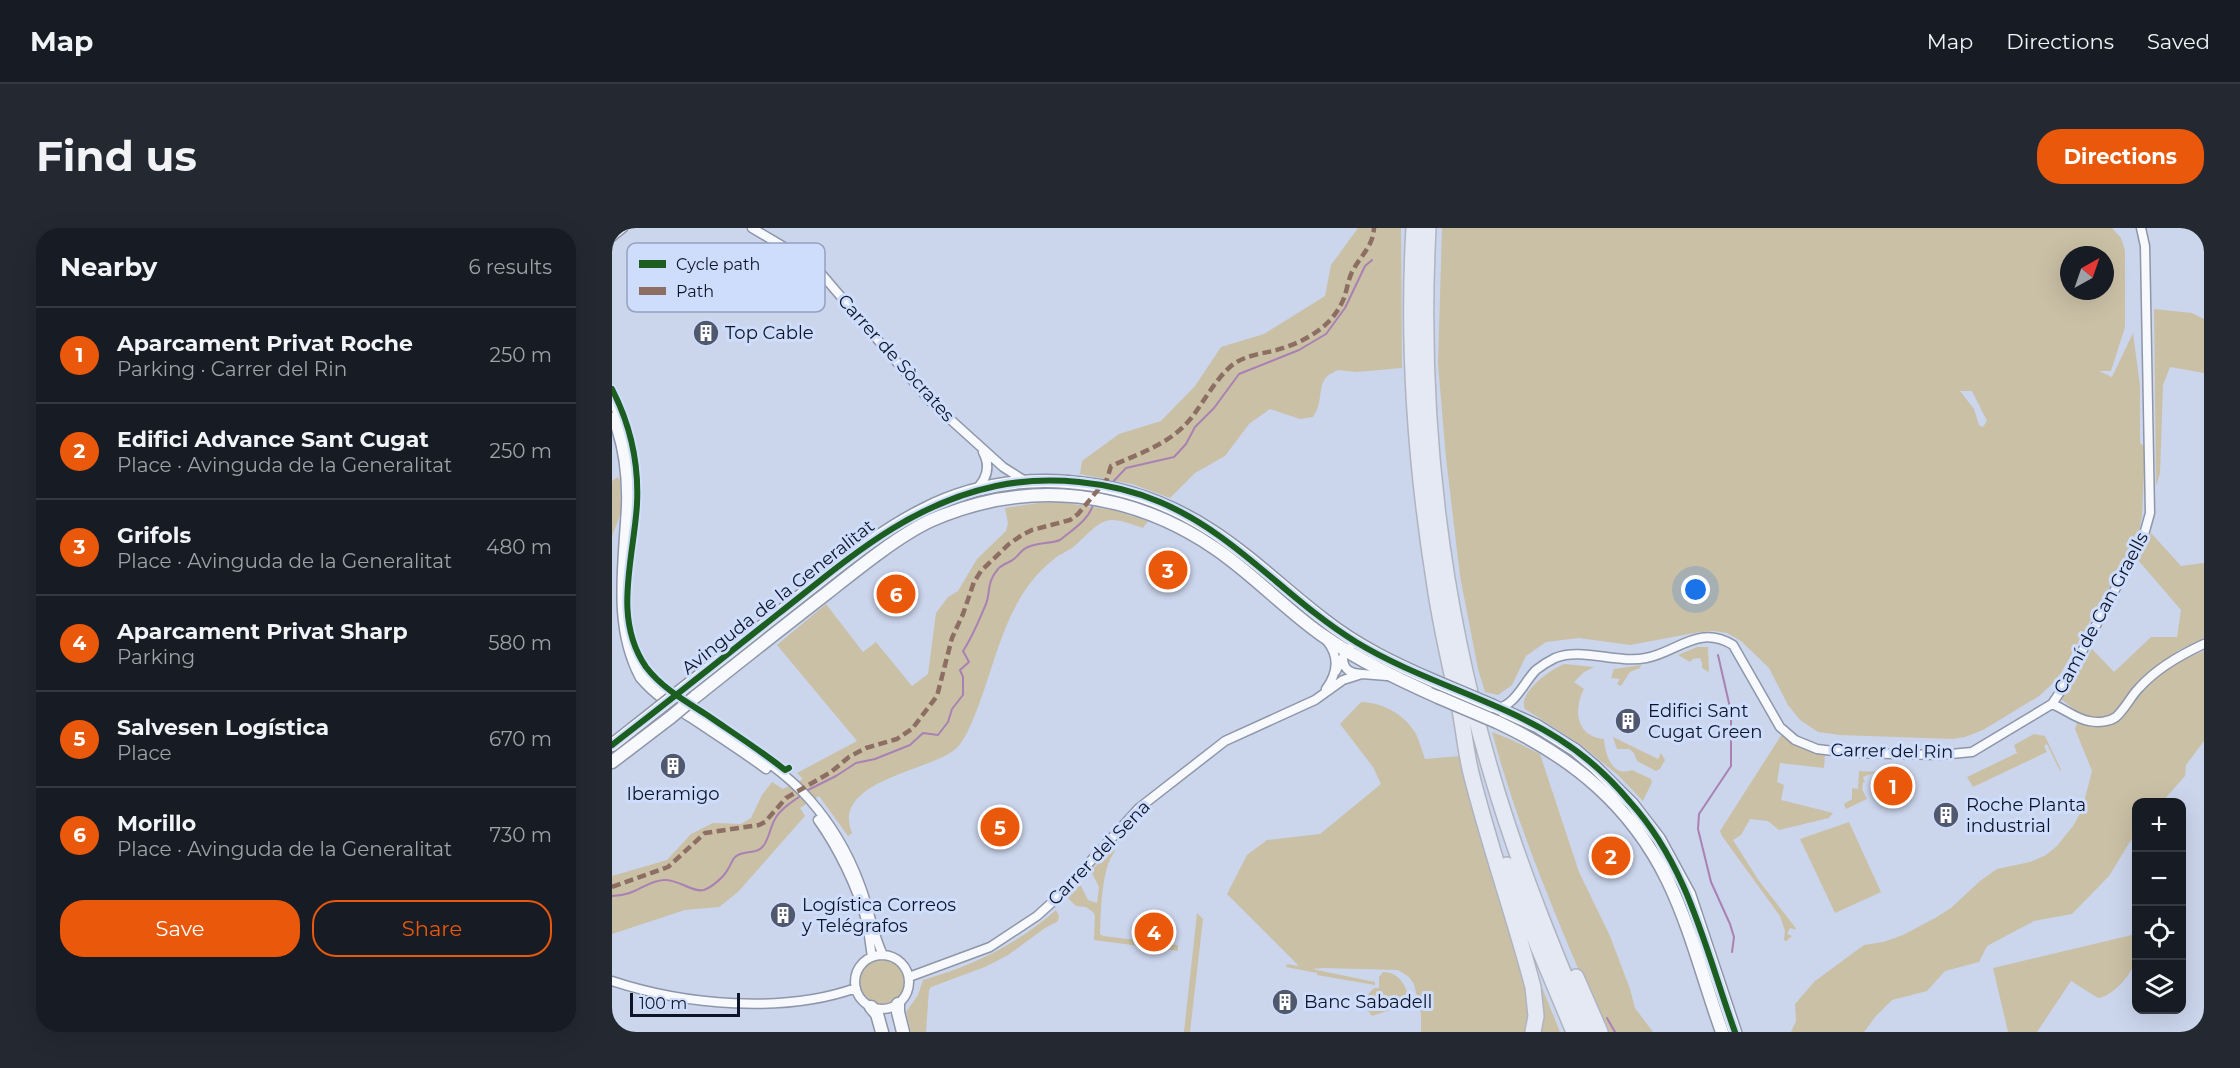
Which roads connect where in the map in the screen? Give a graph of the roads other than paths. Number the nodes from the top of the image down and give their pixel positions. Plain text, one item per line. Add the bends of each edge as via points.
1 (623, 228) edge
2 (752, 228) edge
3 (1414, 228) edge
4 (1428, 228) edge
5 (2141, 228) edge
6 (612, 237) edge
7 (779, 243) edge
8 (825, 277) edge
9 (612, 400) edge
10 (612, 417) edge
11 (981, 449) junction
12 (1028, 482) junction
13 (972, 492) junction
14 (1321, 634) junction
15 (2204, 644) edge
16 (1345, 655) junction
17 (1336, 671) junction
18 (1413, 672) junction
19 (1362, 674) junction
20 (1422, 690) junction
21 (1315, 700) junction
22 (1510, 702) junction
23 (2052, 704) junction
24 (1495, 707) junction
25 (1461, 713) junction
26 (1518, 718) junction
27 (612, 745) edge
28 (612, 762) edge
29 (788, 783) junction
30 (808, 802) junction
31 (1534, 901) junction
32 (883, 955) junction
33 (872, 957) junction
34 (909, 977) junction
35 (612, 981) edge
36 (856, 988) junction
37 (898, 1004) junction
38 (872, 1006) junction
39 (882, 1032) edge
40 (903, 1032) edge
41 (1533, 1032) edge
42 (1574, 1032) edge
43 (1588, 1032) edge
44 (1600, 1032) edge
45 (1722, 1032) edge
46 (1735, 1032) edge

1 - 6 street
2 - 7 street, Carrer de Sòcrates
3 - 25 highway via 1413,345 1420,476 1435,587
4 - 31 highway via 1428,408 1443,552 1482,739
5 - 23 street, Camí de Can Graells via 2145,246 2150,513 2136,550
8 - 11 street, Carrer de Sòcrates via 914,383
9 - 29 street via 624,430 632,472 632,509 621,601 623,629 634,657 663,692 755,753
10 - 29 street via 626,484 614,604 618,634 627,657 658,696
11 - 12 street, Carrer de Sòcrates
11 - 13 street via 987,469 984,480
12 - 13 street, Avinguda de la Generalitat
12 - 18 street, Avinguda de la Generalitat via 1091,485 1159,502 1212,530 1352,640
13 - 27 street, Avinguda de la Generalitat, bridge via 925,509 862,547
14 - 16 street, Avinguda de la Generalitat
14 - 17 street via 1334,653
14 - 28 street, Avinguda de la Generalitat, bridge via 1218,551 1187,530 1150,513 1080,496 1016,496 969,506 930,521 852,573
15 - 23 street, Camí de Can Graells via 2160,669 2107,722 2091,722
16 - 17 street, Carrer del Sena
16 - 18 street via 1353,646 1396,670
16 - 19 street via 1344,666 1348,671
16 - 20 street, Avinguda de la Generalitat
17 - 21 street, Carrer del Sena
18 - 24 street, Avinguda de la Generalitat, bridge
19 - 20 street via 1386,676
19 - 21 street, Carrer del Sena via 1343,680
20 - 45 street, Avinguda de la Generalitat, bridge via 1530,738 1566,761 1607,796 1633,826 1668,882
21 - 34 street, Carrer del Sena via 1222,743 1139,808 1058,897 1020,929 990,947
22 - 23 street, Carrer del Rin via 1537,669 1556,658 1574,654 1648,658 1703,637 1733,645 1780,727 1795,740 1817,749 1940,755 1972,752
22 - 24 street, Carrer del Rin via 1502,708
22 - 26 street
24 - 26 street, Avinguda de la Generalitat
25 - 41 highway via 1470,771 1531,978 1536,1003
25 - 42 highway via 1511,877
26 - 46 street, Avinguda de la Generalitat via 1558,738 1595,766 1659,839 1689,894
29 - 30 street
30 - 32 street via 834,833 851,863
30 - 33 street via 840,855 866,920
31 - 43 highway
31 - 44 highway via 1570,962
32 - 33 street
32 - 34 street via 900,962
33 - 36 street via 860,967
34 - 37 street via 908,991
35 - 36 street via 666,996 758,1004 844,993
36 - 38 street
37 - 38 street via 886,1009
37 - 40 street
38 - 39 street

